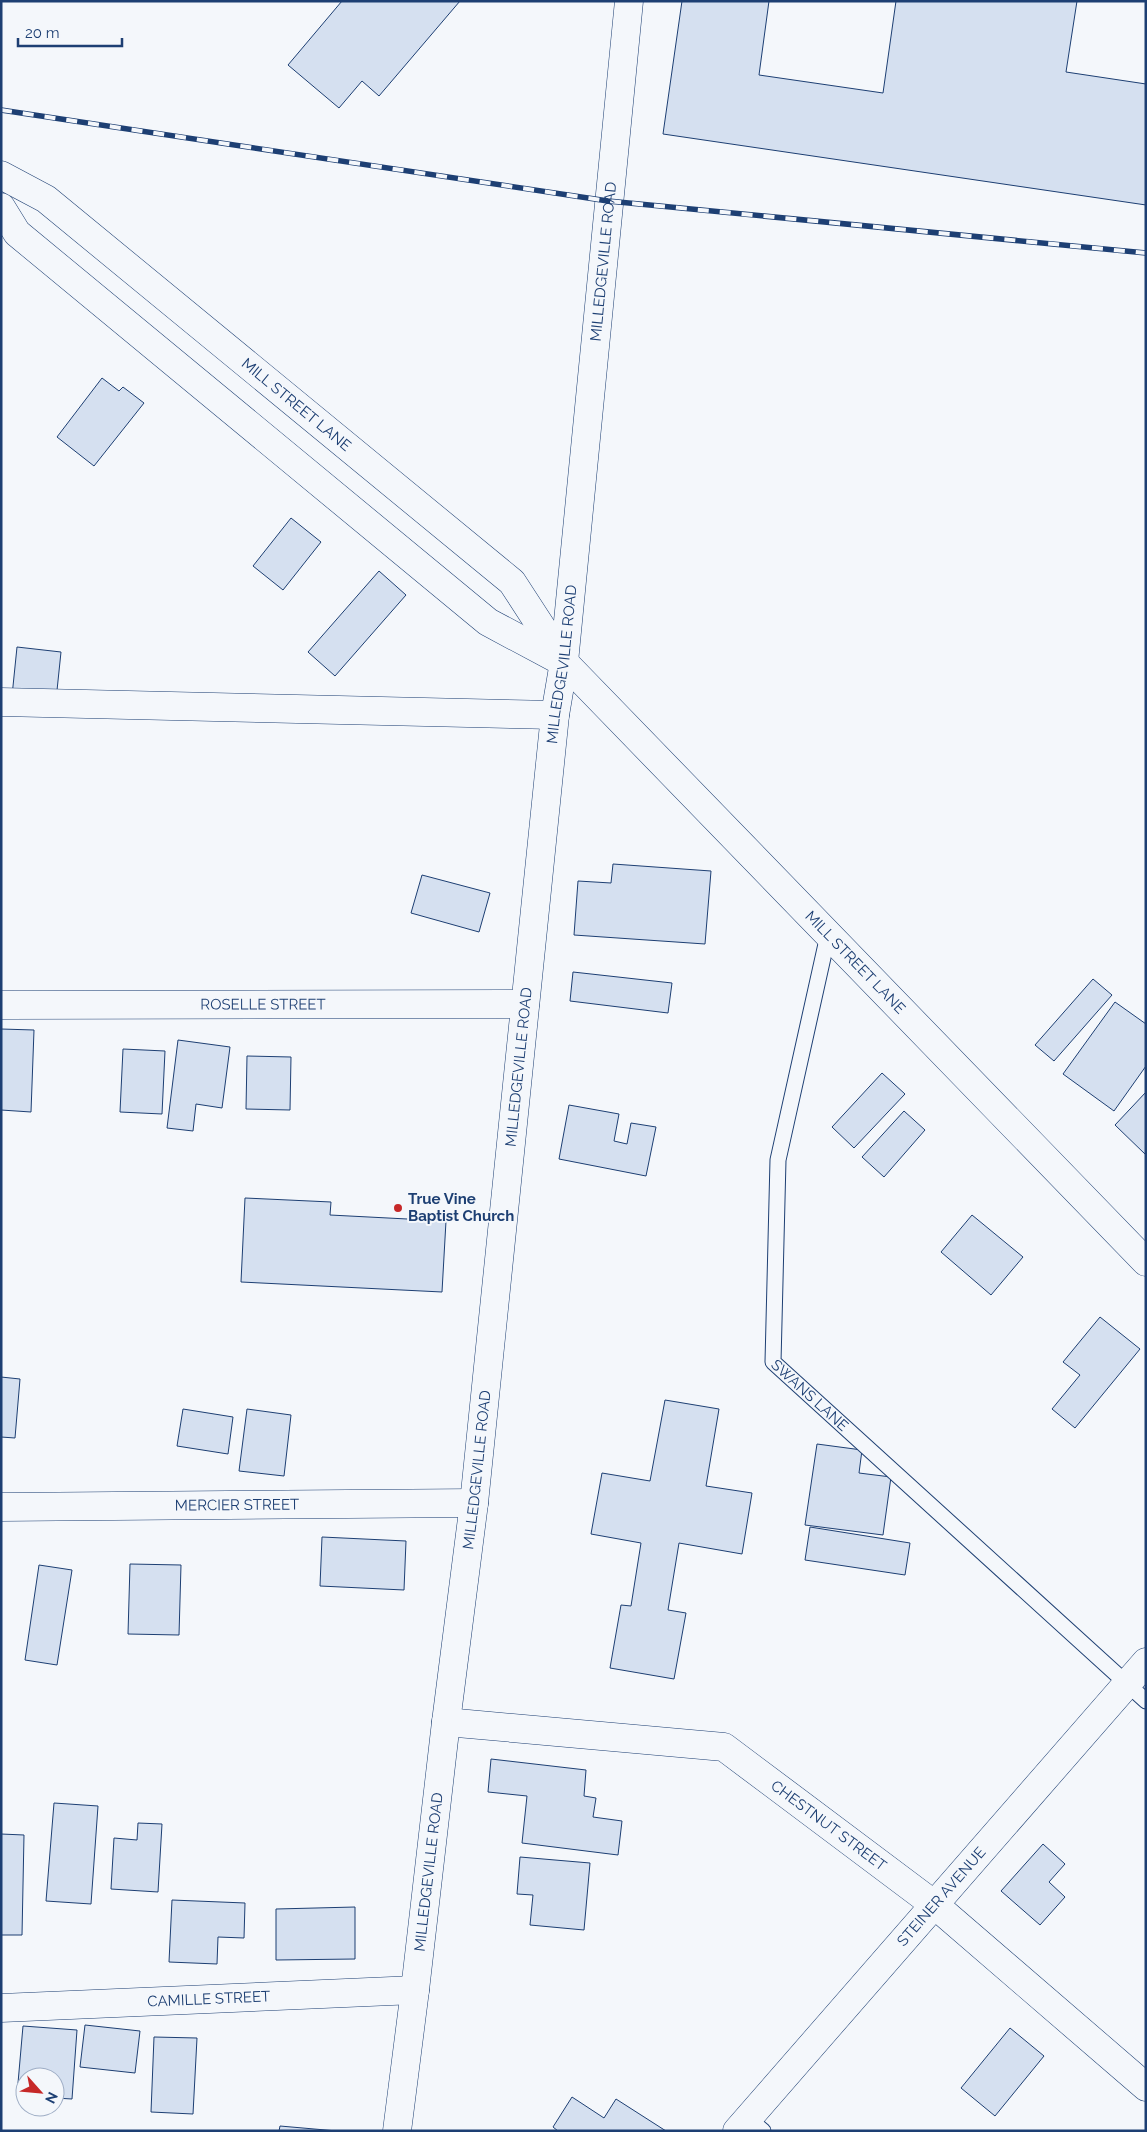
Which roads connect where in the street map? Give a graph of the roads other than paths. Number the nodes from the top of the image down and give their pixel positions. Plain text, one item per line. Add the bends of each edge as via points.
1 (629, 1) edge
2 (1, 175) edge
3 (1, 207) edge
4 (564, 662) junction
5 (1, 702) edge
6 (556, 715) junction
7 (828, 934) junction
8 (525, 1004) junction
9 (1, 1005) edge
10 (1146, 1262) edge
11 (474, 1503) junction
12 (1, 1507) edge
13 (1146, 1662) edge
14 (1136, 1693) edge
15 (446, 1722) junction
16 (936, 1906) junction
17 (416, 1990) junction
18 (1, 2008) edge
19 (1146, 2087) edge
20 (749, 2127) edge
21 (396, 2131) edge

1 - 4 street, MILLEDGEVILLE ROAD
2 - 4 street, MILL STREET LANE via 46,199 512,582
3 - 4 street, MILL STREET LANE via 17,233 488,622
4 - 6 street, MILLEDGEVILLE ROAD
4 - 7 street, MILL STREET LANE
5 - 6 street
6 - 8 street, MILLEDGEVILLE ROAD
7 - 10 street, MILL STREET LANE
7 - 14 lane, SWANS LANE via 778,1160 772,1362
8 - 9 street, ROSELLE STREET
8 - 11 street, MILLEDGEVILLE ROAD
11 - 12 street, MERCIER STREET
11 - 15 street, MILLEDGEVILLE ROAD
13 - 14 street, STEINER AVENUE
14 - 16 street, STEINER AVENUE
15 - 16 street, CHESTNUT STREET via 724,1748
15 - 17 street, MILLEDGEVILLE ROAD
16 - 19 street, CHESTNUT STREET
16 - 20 street, STEINER AVENUE
17 - 18 street, CAMILLE STREET
17 - 21 street, MILLEDGEVILLE ROAD

